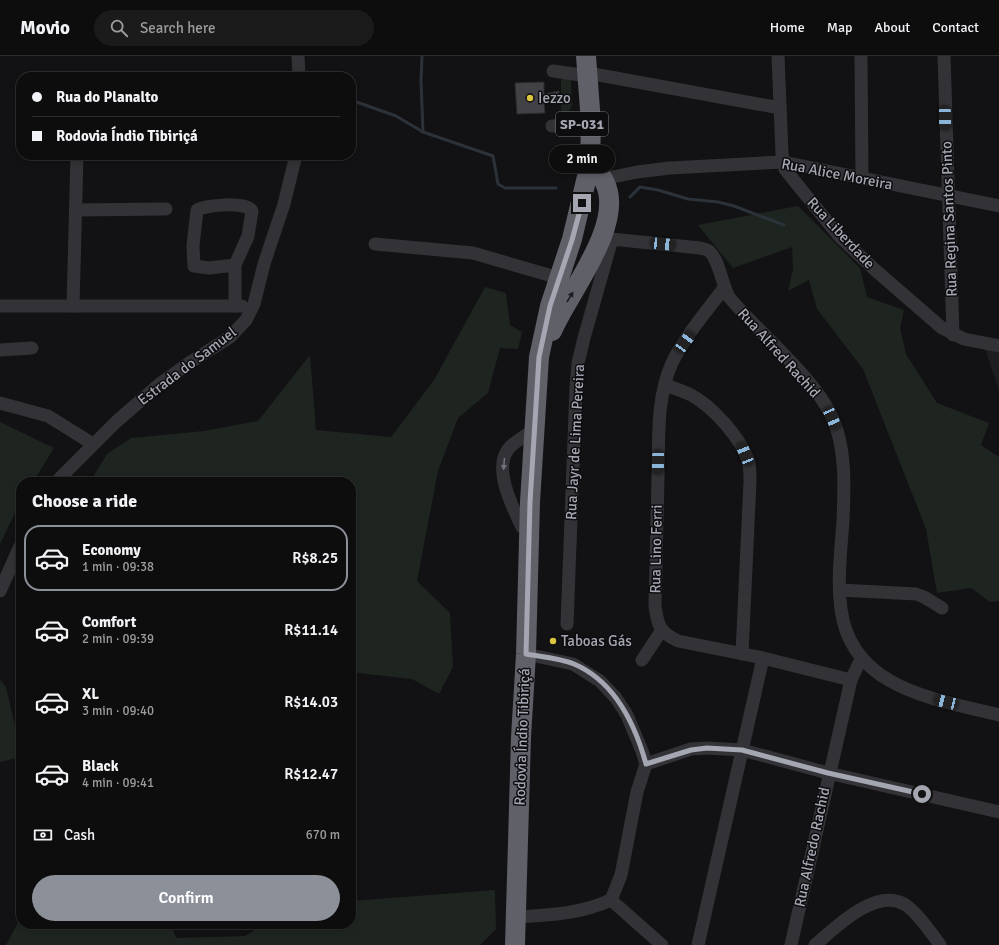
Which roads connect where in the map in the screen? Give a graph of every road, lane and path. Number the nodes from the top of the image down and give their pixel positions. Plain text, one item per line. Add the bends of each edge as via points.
1 (298, 56) edge
2 (778, 56) edge
3 (861, 56) edge
4 (944, 56) edge
5 (584, 65) edge
6 (553, 71) dead end
7 (299, 72) edge
8 (780, 108) junction
9 (582, 125) junction
10 (552, 126) dead end
11 (77, 160) edge
12 (295, 160) edge
13 (783, 162) junction
14 (590, 164) junction
15 (862, 178) junction
16 (603, 179) junction
17 (947, 196) junction
18 (999, 206) edge
19 (166, 209) dead end
20 (76, 210) junction
21 (606, 238) junction
22 (375, 244) dead end
23 (235, 265) junction
24 (552, 276) junction
25 (724, 288) junction
26 (254, 304) junction
27 (0, 306) edge
28 (73, 306) junction
29 (235, 306) junction
30 (952, 335) junction
31 (999, 346) edge
32 (32, 348) dead end
33 (0, 350) edge
34 (538, 371) junction
35 (665, 385) junction
36 (0, 403) edge
37 (93, 444) junction
38 (61, 477) edge
39 (16, 555) edge
40 (840, 590) junction
41 (0, 591) edge
42 (942, 608) dead end
43 (567, 624) dead end
44 (662, 630) junction
45 (526, 654) junction
46 (742, 654) junction
47 (763, 658) junction
48 (862, 659) junction
49 (642, 660) dead end
50 (850, 680) junction
51 (999, 715) edge
52 (742, 750) junction
53 (646, 764) junction
54 (828, 773) junction
55 (999, 812) edge
56 (611, 900) junction
57 (516, 917) junction
58 (508, 945) edge
59 (515, 945) edge
60 (662, 945) edge
61 (698, 945) edge
62 (791, 945) edge
63 (815, 945) edge
64 (940, 945) edge

1 - 7 street
2 - 8 street, Rua Liberdade
3 - 15 street
4 - 17 street, Rua Regina Santos Pinto
5 - 6 street
5 - 8 street
5 - 9 highway, Rodovia Índio Tibiriçá / SP-031
5 - 14 highway, Rodovia Índio Tibiriçá / SP-031 via 591,123
8 - 13 street, Rua Liberdade
9 - 10 street
9 - 24 highway, Rodovia Índio Tibiriçá / SP-031 via 579,164
11 - 20 street
12 - 26 street, Estrada do Samuel
13 - 15 street, Rua Alice Moreira
13 - 16 street, Rua Alice Moreira via 670,168
13 - 30 street, Rua Liberdade via 785,169 839,236
14 - 16 highway
14 - 34 highway, Rodovia Índio Tibiriçá / SP-031 via 572,240 542,334
15 - 17 street, Rua Alice Moreira
16 - 21 highway via 610,203
17 - 18 street, Rua Alice Moreira
17 - 30 street, Rua Regina Santos Pinto
19 - 20 street
20 - 28 street
21 - 25 street, Rua Alfred Rachid via 709,251 715,259
34 -> 21 highway via 561,312
21 - 43 street, Rua Jayr de Lima Pereira via 578,363
22 - 24 street via 473,253
23 - 23 street via 248,236 252,211 250,208 239,204 197,210 193,246 194,266 209,268
23 - 29 street
24 -> 58 highway, Rodovia Índio Tibiriçá / SP-031 via 536,332 530,372 509,805
25 - 35 street, Rua Lino Ferri via 685,342 672,364
25 - 40 street, Rua Alfred Rachid via 739,310 799,371 827,407 837,429 842,450 844,480
26 - 29 street
26 - 37 street, Estrada do Samuel via 246,320 230,338 161,383
27 - 28 street
28 - 29 street
30 - 31 street, Rua Liberdade
32 - 33 street
34 - 45 highway, Rodovia Índio Tibiriçá / SP-031 via 530,502
35 - 44 street, Rua Lino Ferri via 660,412 655,606 658,624
35 - 46 street via 703,402 732,432 748,461 750,481
36 - 37 street via 48,416
37 - 38 street, Estrada do Samuel
39 - 41 street
40 - 42 street via 916,594
40 - 48 street, Rua Alfred Rachid via 845,629
44 - 46 street via 678,641
44 - 49 street
45 - 53 street via 573,664 600,681 627,715
45 - 57 highway, Rodovia Índio Tibiriçá / SP-031
46 - 47 street
47 - 50 street
47 - 52 street
48 - 50 street, Rua Alfredo Rachid
48 - 51 street, Rua Alfred Rachid via 879,674 920,696
50 - 54 street, Rua Alfredo Rachid
52 - 53 street via 691,750
52 - 54 street
52 - 61 street
53 - 56 street via 637,792 621,875
54 - 55 street
54 - 62 street, Rua Alfredo Rachid
56 - 57 street via 593,909
56 - 60 street
57 - 59 highway, Rodovia Índio Tibiriçá / SP-031
63 - 64 street via 863,908 880,900 894,899 906,904

